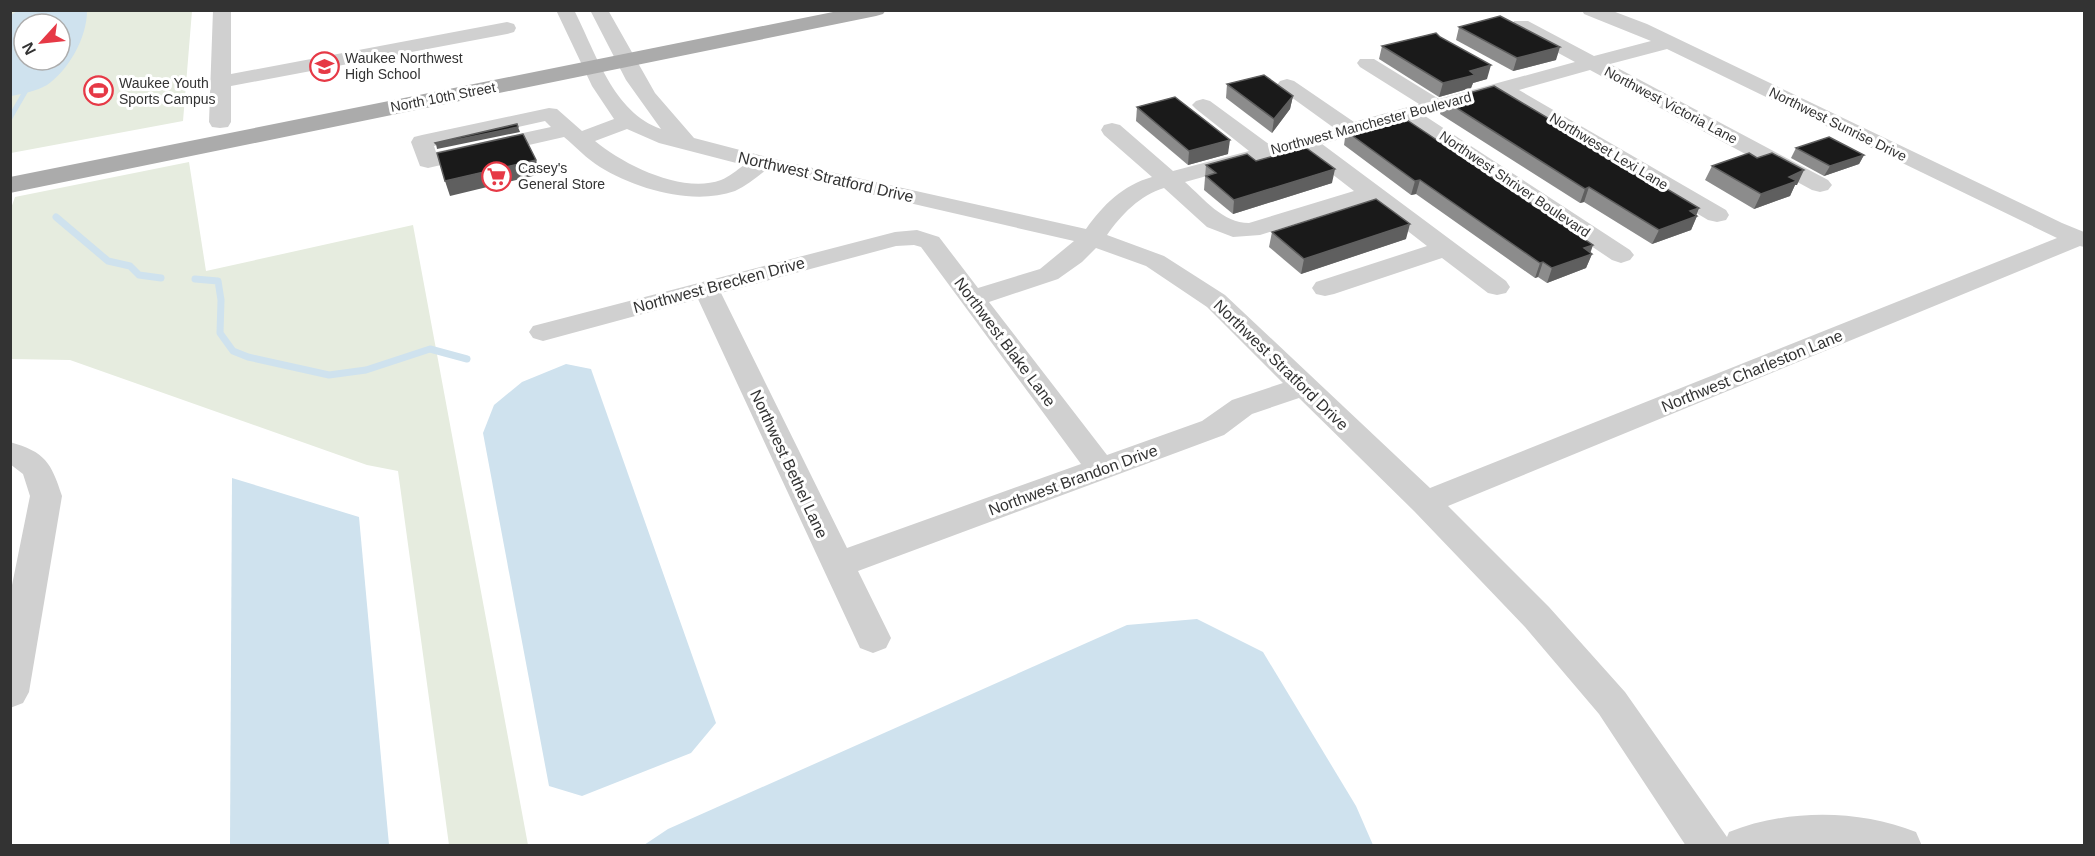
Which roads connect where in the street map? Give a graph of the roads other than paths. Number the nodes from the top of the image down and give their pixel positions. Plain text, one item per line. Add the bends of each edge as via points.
1 (222, 10) edge
2 (565, 10) edge
3 (599, 10) edge
4 (789, 10) edge
5 (876, 10) edge
6 (1591, 10) edge
7 (1521, 26) edge
8 (507, 28) dead end
9 (1669, 42) junction
10 (621, 53) junction
11 (589, 59) junction
12 (1367, 63) dead end
13 (1592, 63) junction
14 (1505, 81) junction
15 (222, 82) junction
16 (1287, 85) dead end
17 (1203, 105) dead end
18 (1436, 106) junction
19 (1408, 114) junction
20 (630, 121) junction
21 (220, 122) junction
22 (1350, 129) junction
23 (1112, 130) dead end
24 (573, 135) junction
25 (1305, 142) junction
26 (687, 143) junction
27 (1265, 152) junction
28 (762, 162) junction
29 (10, 164) edge
30 (1168, 179) junction
31 (10, 185) edge
32 (1820, 186) dead end
33 (1371, 193) junction
34 (1717, 215) dead end
35 (1092, 238) junction
36 (895, 239) joint
37 (2082, 239) edge
38 (1446, 249) junction
39 (1621, 255) dead end
40 (1497, 287) dead end
41 (1325, 288) dead end
42 (706, 289) junction
43 (972, 298) junction
44 (543, 332) dead end
45 (1303, 386) junction
46 (10, 453) edge
47 (1102, 470) junction
48 (1425, 503) junction
49 (837, 565) junction
50 (873, 638) dead end
51 (10, 692) edge
52 (1710, 846) edge
53 (1744, 846) edge
54 (1901, 846) edge

1 - 15 street
2 - 11 street, Northwest Stratford Drive
3 - 10 street
4 - 10 main road, North 10th Street
5 - 10 main road, North 10th Street
6 - 9 street, Northwest Sunrise Drive
7 - 13 street, Northwest Victoria Lane
8 - 15 street
9 - 13 street, Northwest Manchester Boulevard
9 - 37 street, Northwest Sunrise Drive
10 - 11 main road, North 10th Street
10 - 26 street via 640,90
11 - 20 street, Northwest Stratford Drive via 618,112
11 - 21 main road, North 10th Street
11 - 31 main road, North 10th Street
12 - 18 street, Northwest Shriver Boulevard
13 - 14 street, Northwest Manchester Boulevard
13 - 32 street, Northwest Victoria Lane
14 - 18 street, Northwest Manchester Boulevard
14 - 34 street, Northweset Lexi Lane
15 - 21 street
16 - 22 street
17 - 27 street
18 - 19 street, Northwest Manchester Boulevard
19 - 22 street, Northwest Manchester Boulevard
19 - 39 street, Northwest Shriver Boulevard
20 - 24 street
20 - 26 street, Northwest Stratford Drive via 641,129
21 - 29 main road, North 10th Street
22 - 25 street, Northwest Manchester Boulevard
23 - 30 street
24 - 24 street via 428,161 422,142 549,114
24 - 28 street via 609,162 684,189 722,187
25 - 27 street, Northwest Manchester Boulevard
25 - 33 street
26 - 28 street, Northwest Stratford Drive
27 - 30 street, Northwest Manchester Boulevard
28 - 35 street, Northwest Stratford Drive
30 - 33 street via 1216,222 1233,230 1251,230
30 - 35 street, Northwest Manchester Boulevard via 1142,187 1125,200
33 - 38 street
35 - 43 street, Northwest Manchester Boulevard via 1049,274
35 - 45 street, Northwest Stratford Drive via 1155,261 1216,301
36 - 42 street, Northwest Brecken Drive
36 - 43 street, Northwest Blake Lane via 916,237 930,242
37 - 48 street, Northwest Charleston Lane
38 - 40 street
38 - 41 street
42 - 44 street, Northwest Brecken Drive
42 - 49 street, Northwest Bethel Lane
43 - 47 street, Northwest Blake Lane
45 - 47 street, Northwest Brandon Drive via 1242,406 1213,428
45 - 48 street, Northwest Stratford Drive
46 - 51 street via 37,467 46,495
47 - 49 street, Northwest Brandon Drive
48 - 52 street, Northwest Stratford Drive via 1537,618 1612,703
49 - 50 street, Northwest Bethel Lane
53 - 54 street via 1802,834 1858,837

